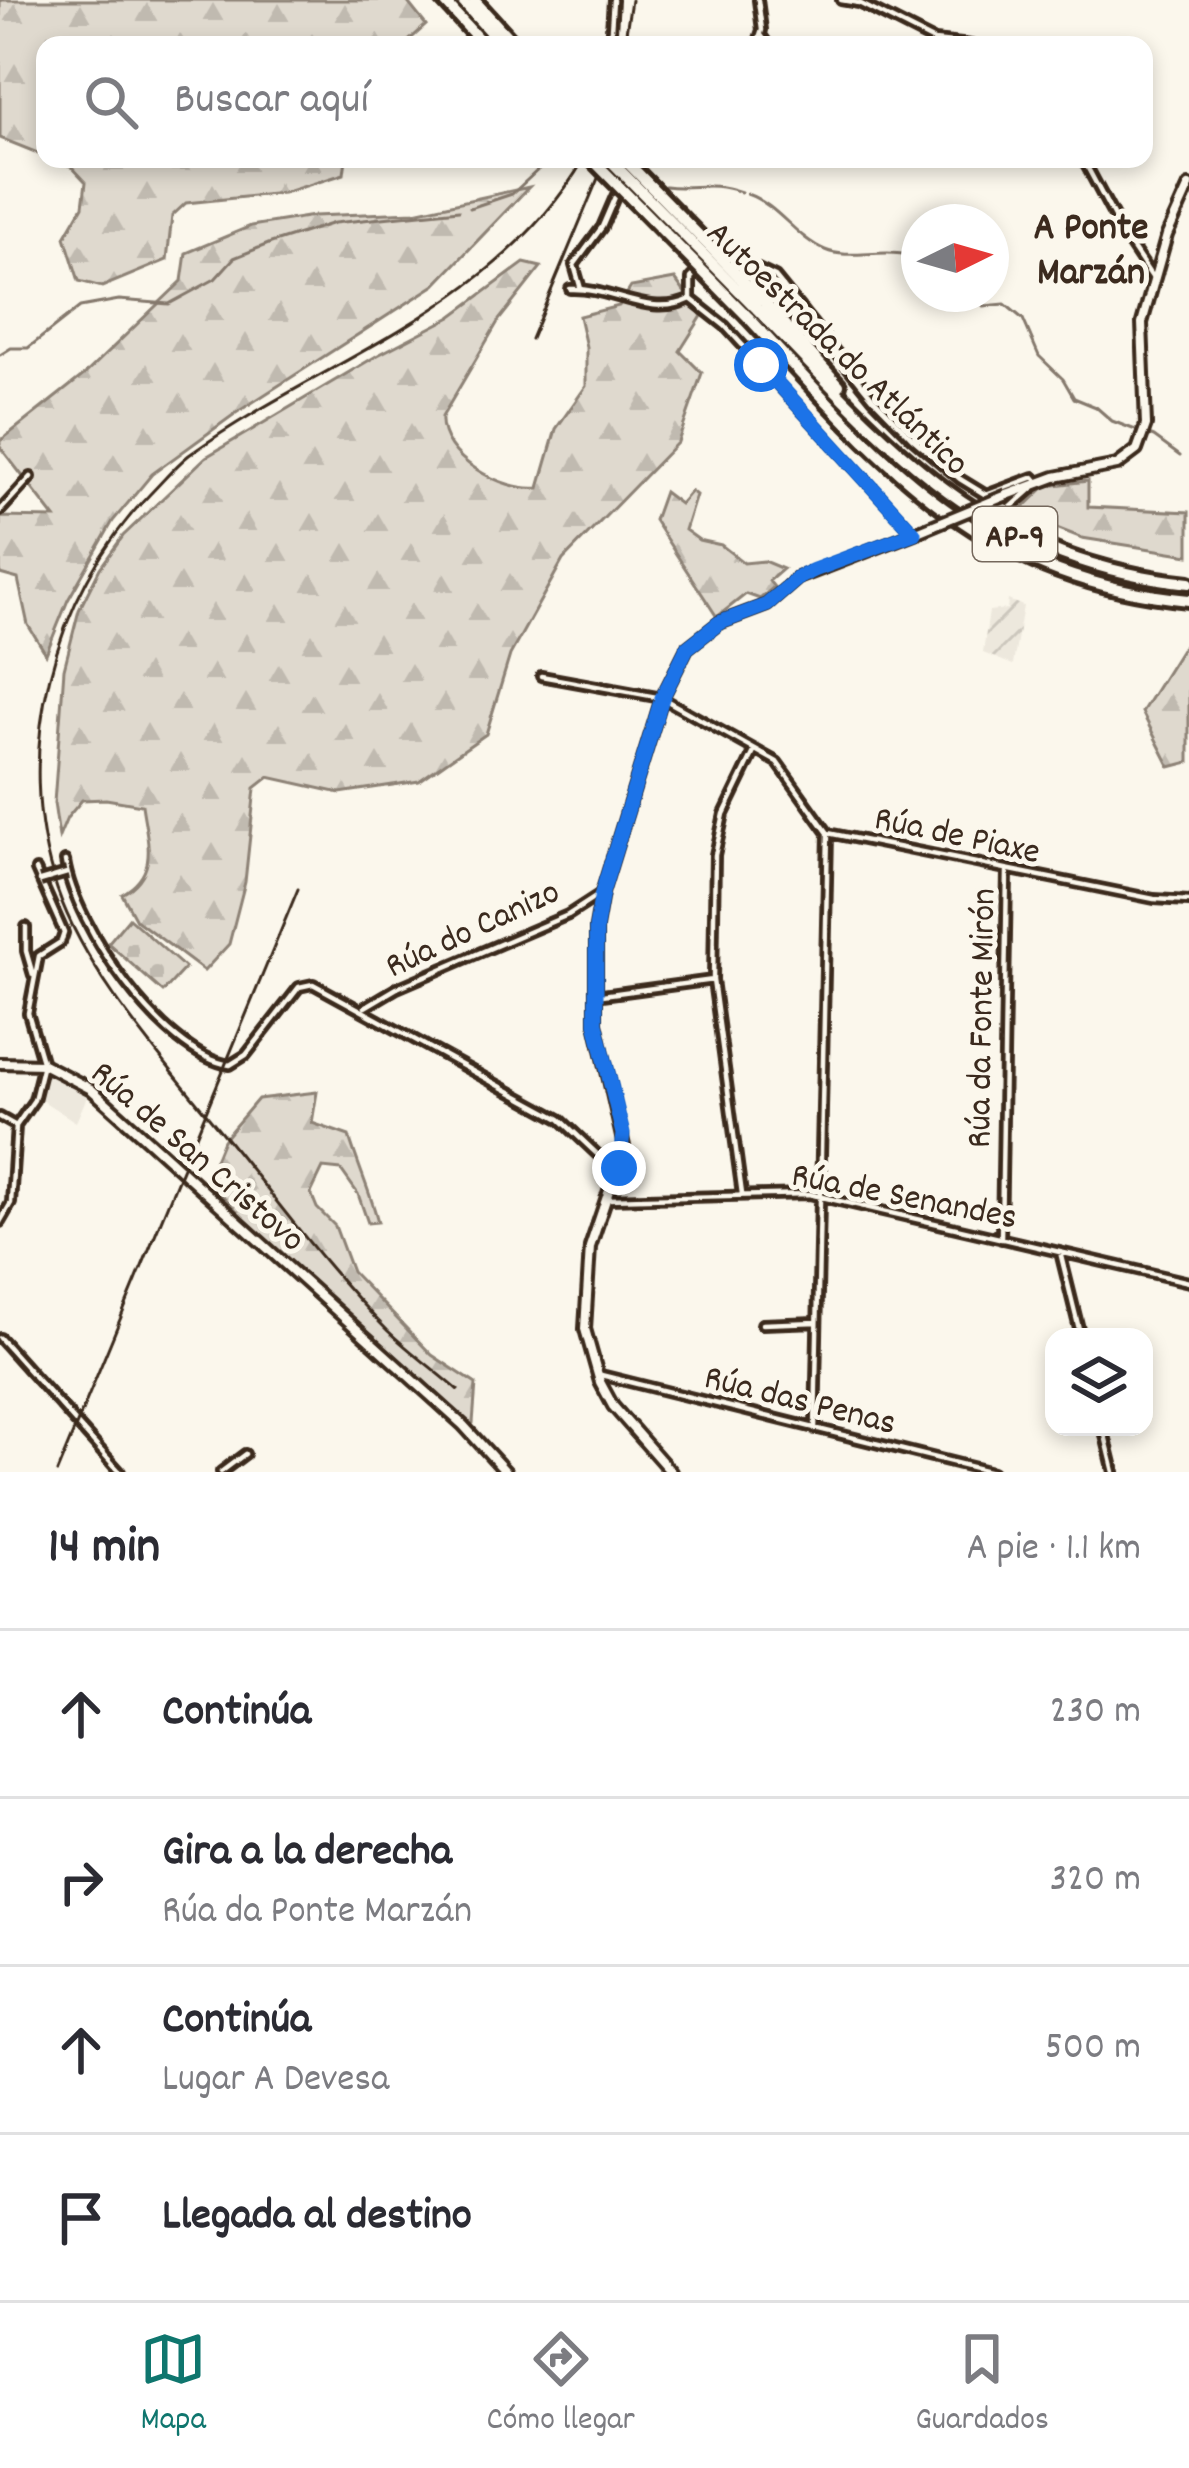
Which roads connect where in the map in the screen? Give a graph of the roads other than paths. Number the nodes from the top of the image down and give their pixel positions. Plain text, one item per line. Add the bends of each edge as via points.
1 (442, 0) edge
2 (461, 0) edge
3 (474, 0) edge
4 (614, 0) edge
5 (758, 0) edge
6 (841, 0) edge
7 (761, 35) edge
8 (475, 36) edge
9 (494, 36) edge
10 (507, 36) edge
11 (611, 36) edge
12 (924, 36) edge
13 (602, 168) edge
14 (612, 168) edge
15 (615, 168) edge
16 (632, 168) edge
17 (1088, 168) edge
18 (1189, 186) edge
19 (1154, 280) junction
20 (570, 289) dead end
21 (581, 289) junction
22 (691, 298) junction
23 (756, 309) junction
24 (31, 477) dead end
25 (1038, 482) junction
26 (986, 495) junction
27 (0, 511) edge
28 (915, 532) junction
29 (1189, 583) edge
30 (1189, 600) edge
31 (541, 676) dead end
32 (662, 698) junction
33 (755, 750) junction
34 (828, 833) junction
35 (65, 861) dead end
36 (36, 870) dead end
37 (1007, 870) junction
38 (67, 872) junction
39 (40, 881) junction
40 (602, 893) junction
41 (1189, 901) edge
42 (26, 927) dead end
43 (33, 975) junction
44 (713, 980) junction
45 (596, 996) junction
46 (364, 1008) junction
47 (0, 1063) edge
48 (43, 1064) junction
49 (0, 1117) edge
50 (16, 1126) junction
51 (619, 1168) junction
52 (742, 1194) junction
53 (821, 1196) junction
54 (607, 1199) junction
55 (0, 1222) edge
56 (1001, 1239) junction
57 (1060, 1252) junction
58 (1189, 1282) edge
59 (818, 1322) junction
60 (763, 1324) dead end
61 (1079, 1328) edge
62 (0, 1338) edge
63 (597, 1374) junction
64 (815, 1429) junction
65 (1105, 1436) edge
66 (244, 1454) dead end
67 (959, 1464) junction
68 (119, 1472) edge
69 (221, 1472) edge
70 (506, 1472) edge
71 (671, 1472) edge
72 (955, 1472) edge
73 (992, 1472) edge
74 (1114, 1472) edge

1 - 8 highway
2 - 9 highway
3 - 10 highway
4 - 11 street
5 - 7 street
6 - 12 street
13 - 23 highway, Autoestrada do Atlántico / AP-9, bridge
14 - 21 street via 621,183 574,266
15 - 23 highway, Autoestrada do Atlántico / AP-9, bridge
16 - 23 highway, bridge
17 - 19 street
18 - 19 street
19 - 25 street via 1141,336 1141,443 1112,466
20 - 21 street
21 - 22 street via 640,305
22 - 26 street via 691,278 728,258 775,277 892,417
22 - 28 street
23 - 29 highway, Autoestrada do Atlántico / AP-9 via 949,495 1056,554
23 - 30 highway, Autoestrada do Atlántico / AP-9 via 892,470 985,537 1088,582
24 - 27 street
25 - 26 street
25 - 26 street via 1009,509
25 - 28 street, bridge
28 - 32 street via 814,570 767,605 719,623 687,648
31 - 32 street, Rúa de Piaxe
32 - 33 street, Rúa de Piaxe
32 - 40 street
33 - 34 street, Rúa de Piaxe via 778,762
33 - 44 street via 724,814 715,855
34 - 37 street, Rúa de Piaxe
34 - 53 street
35 - 38 street
36 - 39 street
37 - 41 street, Rúa de Piaxe
37 - 56 street, Rúa da Fonte Mirón
38 - 39 street, bridge
38 - 46 street via 119,976 213,1063 230,1065 246,1054 299,987 327,988
39 - 43 street via 64,933 39,956
40 - 45 street
40 - 46 street, Rúa do Canizo
42 - 43 street
43 - 48 street via 28,1013
44 - 45 street
44 - 52 street
45 - 51 street via 598,1039 623,1134
46 - 51 street via 560,1119
47 - 48 street, Rúa de San Cristovo
48 - 50 street via 34,1100
48 - 70 street, Rúa de San Cristovo via 125,1117
49 - 50 street
50 - 55 street via 11,1203
51 - 54 street
52 - 53 street, Rúa de Senandes
52 - 54 street, Rúa de Senandes
53 - 56 street, Rúa de Senandes
53 - 59 street
54 - 63 street via 590,1247 584,1303
56 - 57 street, Rúa de Senandes
57 - 58 street, Rúa de Senandes
57 - 61 street
59 - 60 street
59 - 64 street
62 - 68 street
63 - 64 street, Rúa das Penas
63 - 71 street via 632,1432
64 - 67 street, Rúa das Penas
65 - 74 street
66 - 69 street
67 - 72 street
67 - 73 street, Rúa das Penas

